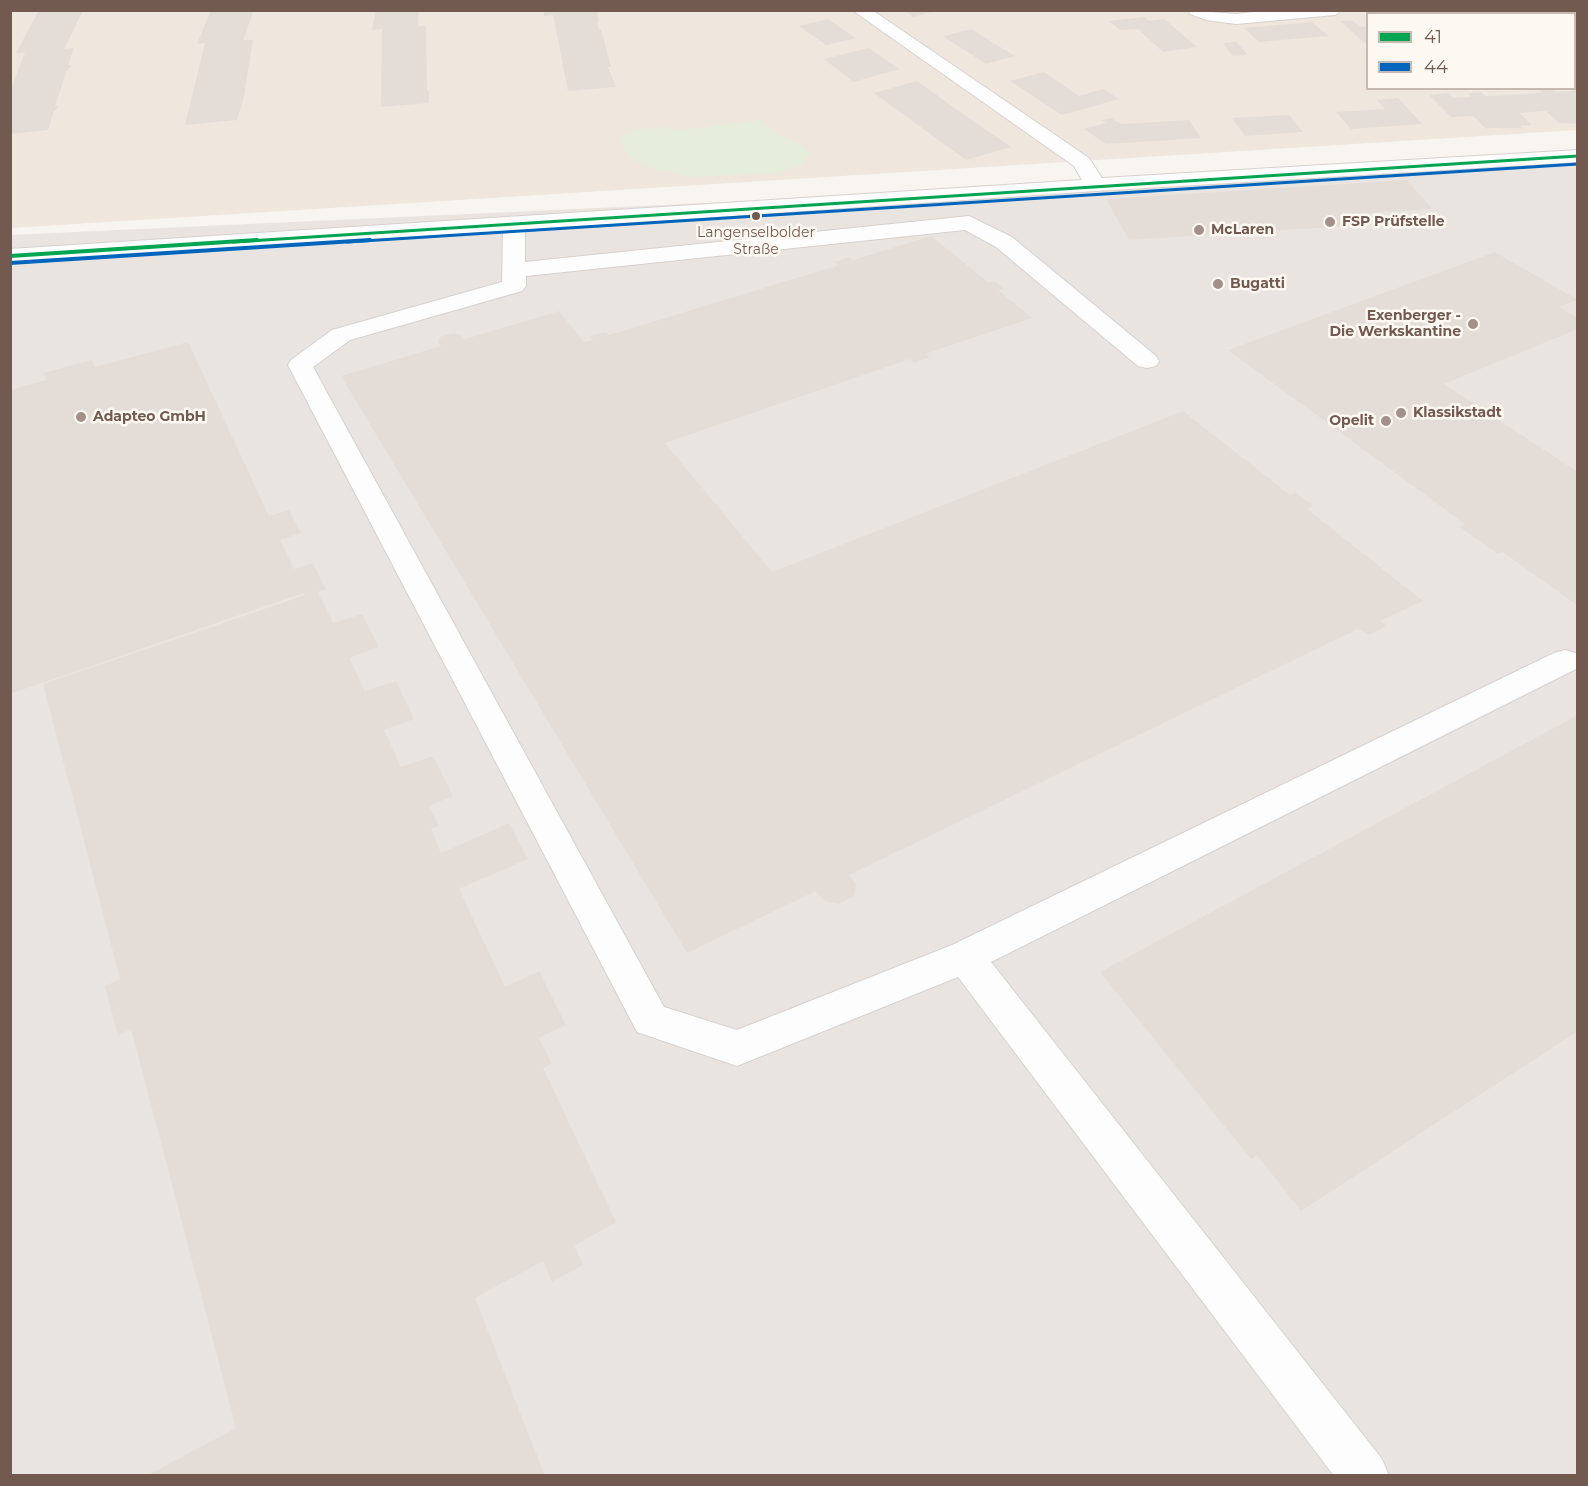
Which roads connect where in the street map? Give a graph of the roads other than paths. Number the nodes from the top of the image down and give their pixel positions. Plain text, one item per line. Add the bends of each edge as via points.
1 (860, 10) edge
2 (1196, 10) edge
3 (1335, 10) edge
4 (1578, 156) edge
5 (1096, 185) junction
6 (514, 224) junction
7 (10, 256) edge
8 (513, 270) junction
9 (1147, 362) dead end
10 (1565, 662) dead end
11 (965, 957) junction
12 (1365, 1476) edge

1 - 5 street via 1082,162
2 - 3 street via 1236,19
4 - 5 street
5 - 6 street
6 - 7 street
6 - 8 street
8 - 9 street via 969,223 1004,242
8 - 11 street via 513,286 340,335 300,365 651,1020 737,1048
10 - 11 street
11 - 12 street

